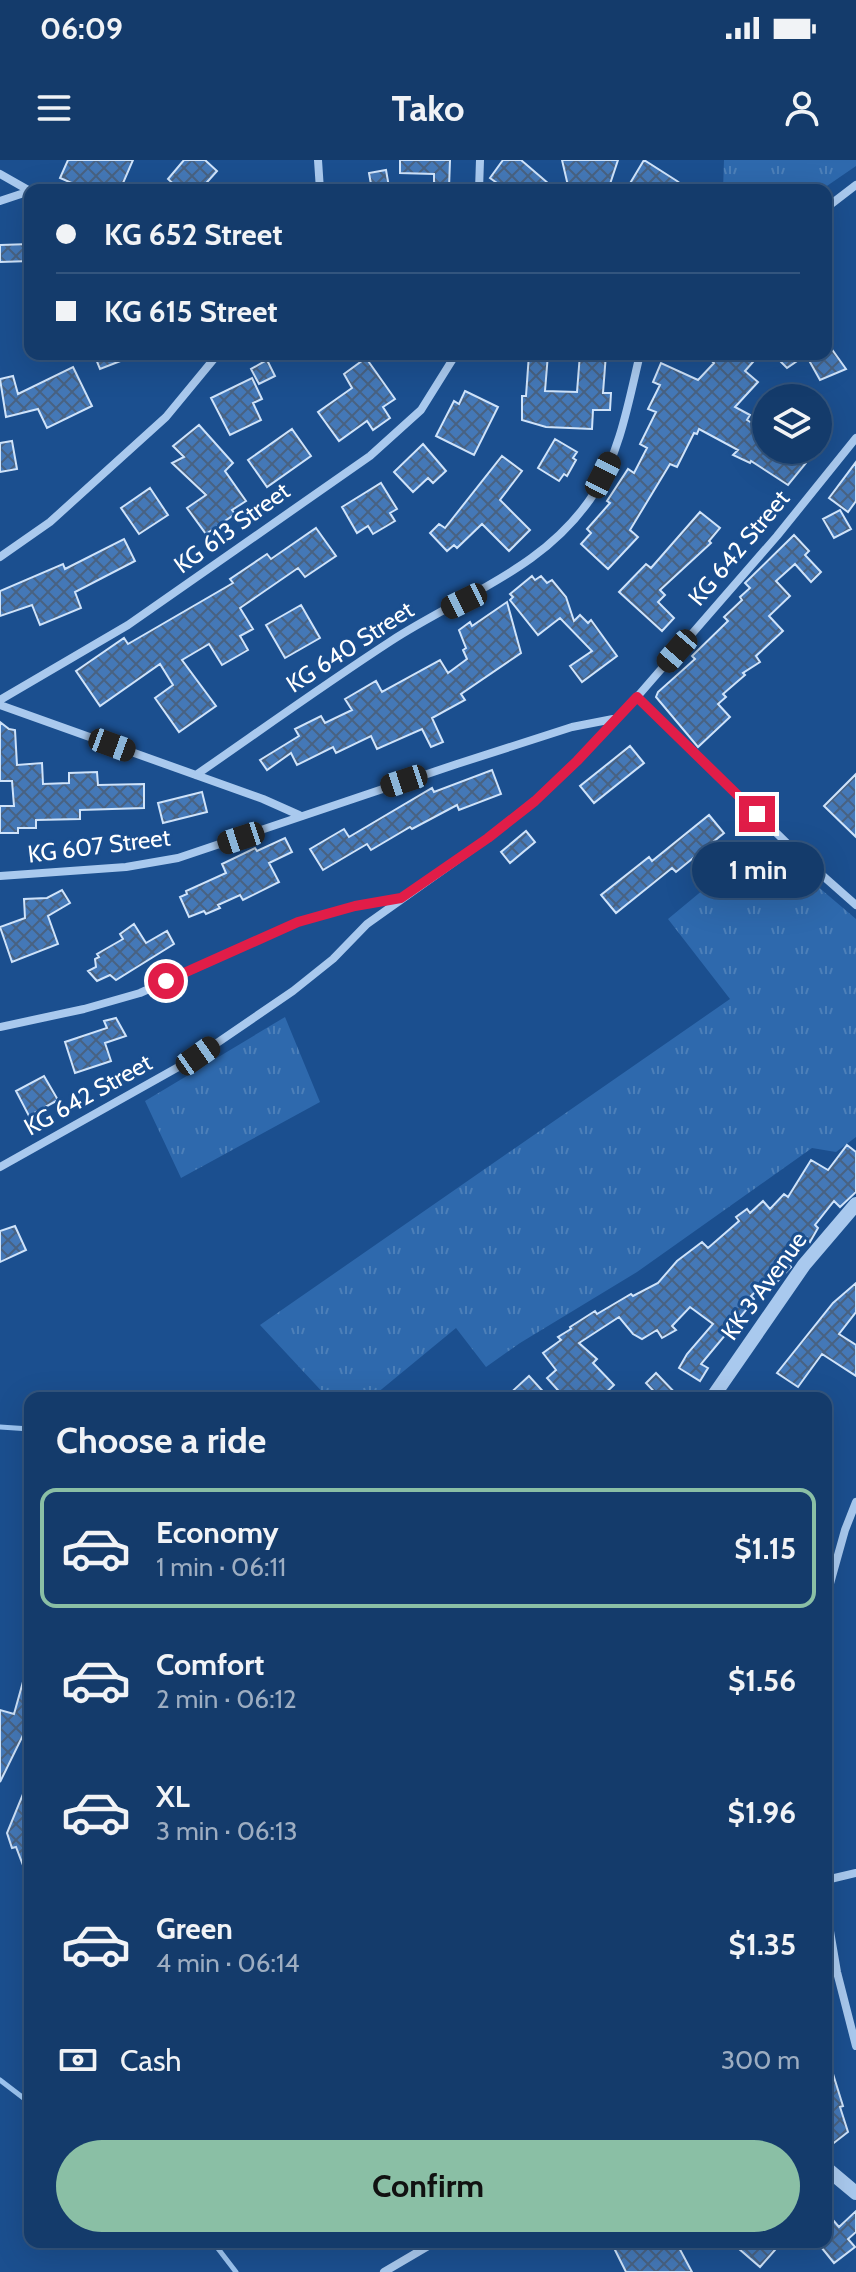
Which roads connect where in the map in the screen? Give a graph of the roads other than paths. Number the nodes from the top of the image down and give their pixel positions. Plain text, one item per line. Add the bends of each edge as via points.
1 (318, 160) edge
2 (480, 160) edge
3 (0, 174) edge
4 (320, 184) edge
5 (479, 184) edge
6 (856, 185) edge
7 (24, 188) edge
8 (24, 193) edge
9 (0, 201) edge
10 (832, 203) edge
11 (213, 360) edge
12 (452, 360) edge
13 (638, 360) edge
14 (856, 438) edge
15 (0, 557) edge
16 (637, 697) junction
17 (0, 702) edge
18 (614, 719) junction
19 (196, 775) junction
20 (299, 815) junction
21 (0, 876) edge
22 (401, 898) junction
23 (856, 905) edge
24 (0, 1027) edge
25 (0, 1167) edge
26 (856, 1204) edge
27 (716, 1392) edge
28 (856, 1502) edge
29 (832, 1577) edge
30 (856, 1873) edge
31 (832, 1879) edge
32 (832, 1943) edge
33 (856, 2046) edge
34 (832, 2173) edge
35 (856, 2193) edge
36 (425, 2248) edge
37 (384, 2272) edge

1 - 4 street
2 - 5 street
3 - 7 street
6 - 10 street
8 - 9 street
11 - 15 street via 166,417 50,522
12 - 17 street, KG 613 Street via 421,410 370,456 128,625
13 - 19 street, KG 640 Street via 612,458 595,492 559,534 500,581 392,640
14 - 16 street, KG 642 Street
16 - 18 street, KG 642 Street
16 - 23 street
17 - 19 street
18 - 20 street, KG 607 Street via 572,727
18 - 22 street, KG 642 Street via 535,801
19 - 20 street
20 - 21 street, KG 607 Street via 178,858
22 - 24 street via 298,922 140,993
22 - 25 street, KG 642 Street via 293,991 198,1056
26 - 27 street, KK 3 Avenue via 804,1265
28 - 29 street
30 - 31 street
32 - 33 street
34 - 35 street
36 - 37 street

